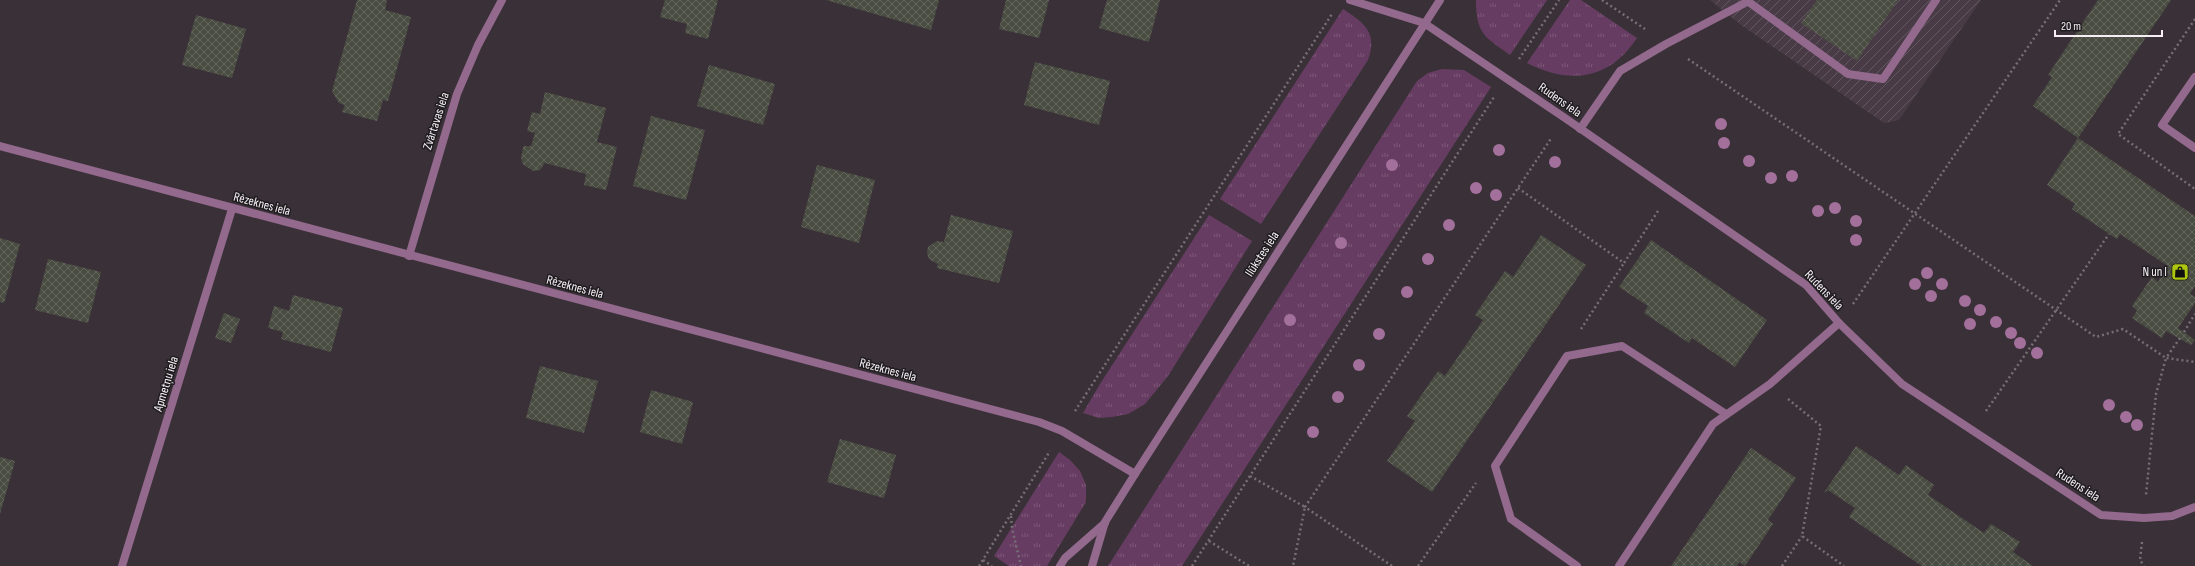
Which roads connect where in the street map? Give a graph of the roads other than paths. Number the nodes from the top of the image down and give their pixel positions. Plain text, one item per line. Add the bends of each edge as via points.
1 (502, 0) edge
2 (1350, 0) edge
3 (1440, 0) edge
4 (1936, 0) edge
5 (1747, 1) edge
6 (1424, 23) junction
7 (2195, 77) edge
8 (1580, 129) junction
9 (0, 146) edge
10 (2195, 148) edge
11 (232, 209) junction
12 (409, 256) junction
13 (1839, 323) junction
14 (1726, 414) junction
15 (1135, 474) junction
16 (2195, 507) edge
17 (1105, 522) junction
18 (122, 566) edge
19 (1060, 566) edge
20 (1092, 566) edge
21 (1577, 566) edge
22 (1619, 566) edge

1 - 12 street, Zvārtavas iela via 478,45 457,94
2 - 6 street, Rudens iela
3 - 6 street, Ilūkstes iela
4 - 5 street via 1883,79 1848,74
5 - 8 street via 1620,71
6 - 8 street, Rudens iela
6 - 15 street, Ilūkstes iela
7 - 10 street via 2162,125
8 - 13 street, Rudens iela via 1806,285
9 - 11 street, Rēzeknes iela
11 - 12 street, Rēzeknes iela
11 - 18 street, Apmetņu iela
12 - 15 street, Rēzeknes iela via 1039,422 1062,431
13 - 14 street via 1770,384
13 - 16 street, Rudens iela via 1902,384 2101,515 2144,518 2172,516
14 - 21 street via 1622,346 1567,356 1495,466 1510,519
14 - 22 street via 1713,424
15 - 17 street, Ilūkstes iela
17 - 19 street, Ilūkstes iela via 1065,558
17 - 20 street, Ilūkstes iela

